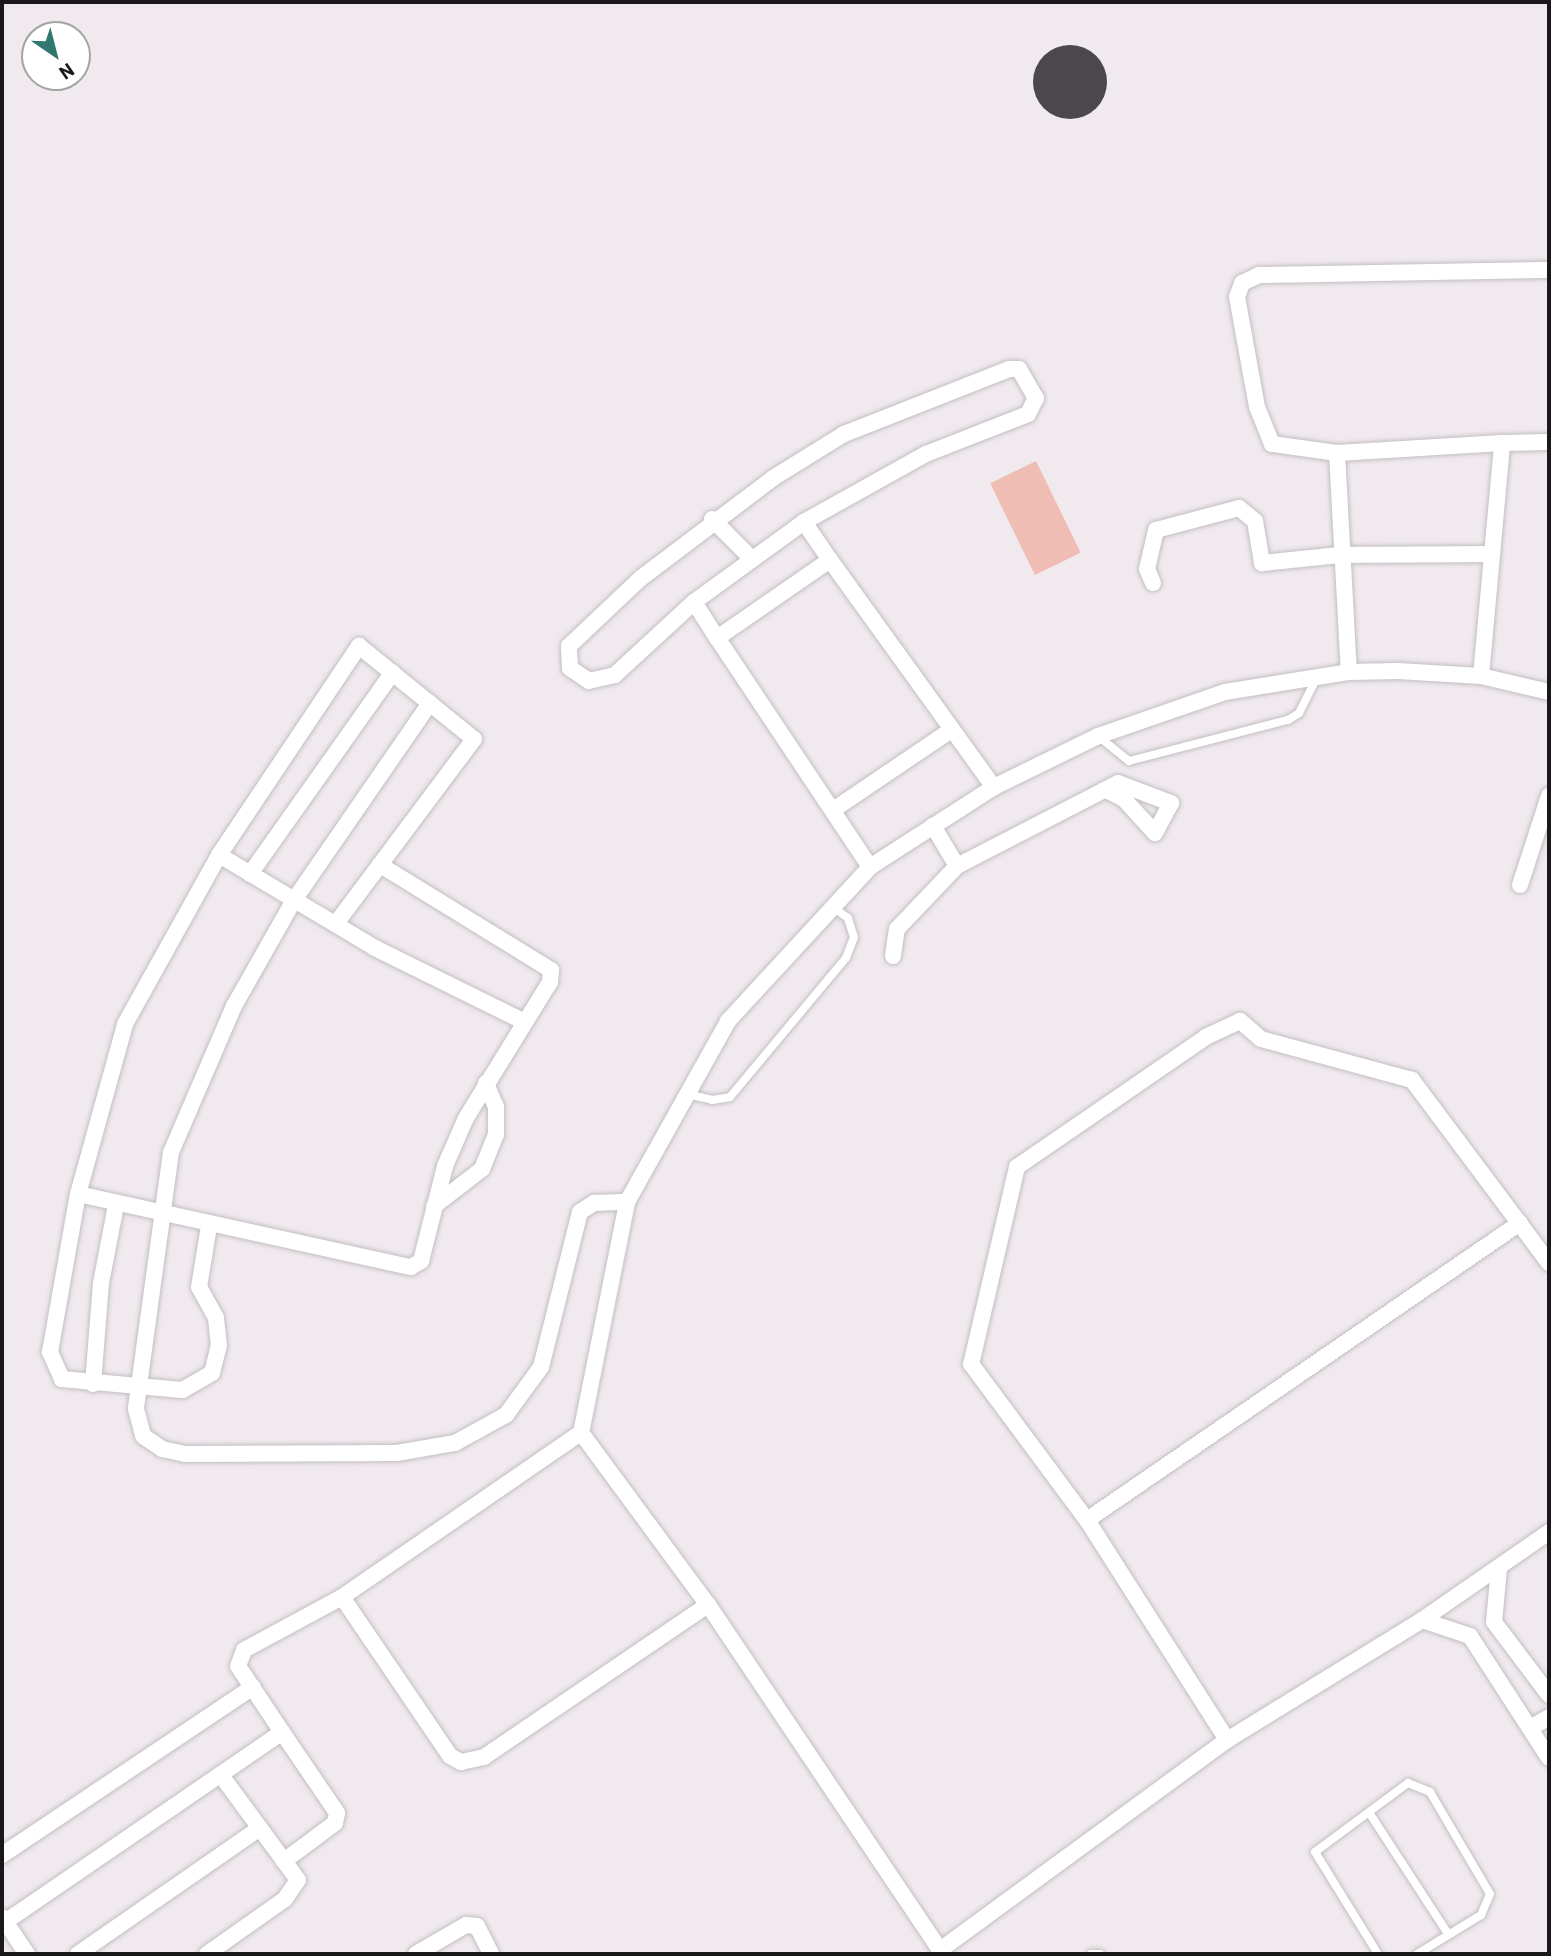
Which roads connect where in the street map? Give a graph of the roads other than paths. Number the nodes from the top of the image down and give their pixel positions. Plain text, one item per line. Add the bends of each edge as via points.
1 (1549, 270) edge
2 (1549, 442) edge
3 (1502, 443) junction
4 (1338, 453) junction
5 (712, 519) junction
6 (804, 522) junction
7 (1492, 554) junction
8 (1340, 555) junction
9 (751, 558) junction
10 (830, 560) junction
11 (1153, 583) dead end
12 (694, 602) junction
13 (717, 638) junction
14 (1349, 672) junction
15 (393, 673) junction
16 (1317, 677) junction
17 (1481, 677) junction
18 (1549, 692) edge
19 (430, 703) junction
20 (951, 730) junction
21 (1097, 736) junction
22 (994, 787) junction
23 (1106, 790) junction
24 (1549, 796) edge
25 (833, 810) junction
26 (933, 826) junction
27 (219, 855) junction
28 (380, 865) junction
29 (957, 866) junction
30 (870, 867) junction
31 (250, 874) junction
32 (1520, 885) dead end
33 (294, 900) junction
34 (835, 909) junction
35 (337, 922) junction
36 (893, 956) dead end
37 (522, 1020) junction
38 (486, 1083) junction
39 (687, 1094) junction
40 (78, 1194) junction
41 (627, 1202) junction
42 (116, 1205) junction
43 (434, 1206) junction
44 (159, 1216) junction
45 (1520, 1223) junction
46 (209, 1226) junction
47 (1549, 1263) edge
48 (93, 1384) junction
49 (139, 1388) junction
50 (581, 1433) junction
51 (1087, 1520) junction
52 (1549, 1532) edge
53 (1499, 1569) junction
54 (342, 1597) junction
55 (708, 1605) junction
56 (1422, 1620) junction
57 (1494, 1622) junction
58 (1470, 1636) junction
59 (253, 1687) junction
60 (1549, 1695) edge
61 (1549, 1717) edge
62 (1532, 1727) junction
63 (282, 1732) junction
64 (1227, 1741) junction
65 (1549, 1756) edge
66 (221, 1775) junction
67 (1370, 1814) junction
68 (260, 1829) junction
69 (2, 1855) edge
70 (284, 1861) junction
71 (4, 1919) edge
72 (1447, 1932) junction
73 (939, 1953) edge
74 (27, 1954) edge
75 (78, 1954) edge
76 (207, 1954) edge
77 (416, 1954) edge
78 (491, 1954) edge
79 (1091, 1954) edge
80 (1100, 1954) edge
81 (1378, 1954) edge
82 (1417, 1954) edge

1 - 4 street via 1259,275 1242,283 1237,297 1263,431 1272,444
2 - 3 street
3 - 4 street
3 - 7 street
4 - 8 street
5 - 6 street via 844,434 1009,369 1019,369 1025,377 1036,398 1028,414 926,454
5 - 9 street
5 - 12 street via 578,638 566,659 589,681 602,682
6 - 9 street
6 - 10 street
7 - 8 street
7 - 17 street
8 - 11 street via 1262,563 1255,521 1239,508 1156,530 1147,569
8 - 14 street
9 - 12 street
10 - 13 street
10 - 20 street
12 - 13 street
13 - 25 street
14 - 16 street
14 - 17 street
15 - 19 street
15 - 27 street via 359,646
15 - 31 street
16 - 21 street via 1225,692
16 - 21 lane via 1299,713 1288,720 1129,761
17 - 18 street
19 - 28 street via 474,739
19 - 33 street
20 - 22 street
20 - 25 street
21 - 22 street
22 - 26 street
23 - 23 street via 1124,799 1155,833 1171,803 1118,783
23 - 29 street
24 - 32 street
25 - 30 street
26 - 29 street
26 - 30 street
27 - 31 street
27 - 40 street via 125,1024
28 - 35 street
28 - 37 street via 551,970 550,982
29 - 36 street via 897,929
30 - 34 street
31 - 33 street
33 - 35 street
33 - 44 street via 234,1006 191,1105 171,1152
34 - 39 street via 728,1021
34 - 39 lane via 848,918 854,937 845,958 730,1097
35 - 37 street via 375,948
37 - 38 street
38 - 43 street via 445,1166
38 - 43 street via 496,1107 496,1135 482,1169
39 - 41 street
40 - 42 street
40 - 48 street via 50,1352 62,1379
41 - 49 street via 594,1203 580,1212 541,1367 506,1415 456,1443 397,1453 185,1454 162,1449 143,1436
41 - 50 street
42 - 44 street
42 - 48 street via 101,1283
43 - 46 street via 421,1261 411,1267
44 - 46 street
44 - 49 street
45 - 47 street
45 - 51 street
45 - 51 street via 1412,1080 1261,1039 1240,1021 1183,1052 1017,1167 971,1364
46 - 49 street via 198,1287 216,1318 219,1345 212,1373 182,1390
48 - 49 street
50 - 54 street
50 - 55 street
51 - 64 street
52 - 53 street
53 - 56 street
53 - 57 street
54 - 55 street via 450,1756 461,1762 484,1757
54 - 59 street via 244,1650 238,1666
55 - 73 street
56 - 58 street
56 - 64 street
57 - 58 street
57 - 60 street
58 - 62 street
59 - 63 street
59 - 69 street
61 - 62 street
62 - 65 street
63 - 66 street
63 - 70 street via 337,1813 335,1823
64 - 73 street
66 - 68 street
66 - 71 street
67 - 72 lane
67 - 72 lane via 1393,1789 1408,1783 1430,1792 1490,1894 1481,1915
67 - 81 lane via 1315,1852
68 - 70 street
68 - 75 street
70 - 76 street via 298,1880 295,1890
71 - 74 street
72 - 82 lane
77 - 78 street via 466,1926 477,1926
79 - 80 lane

